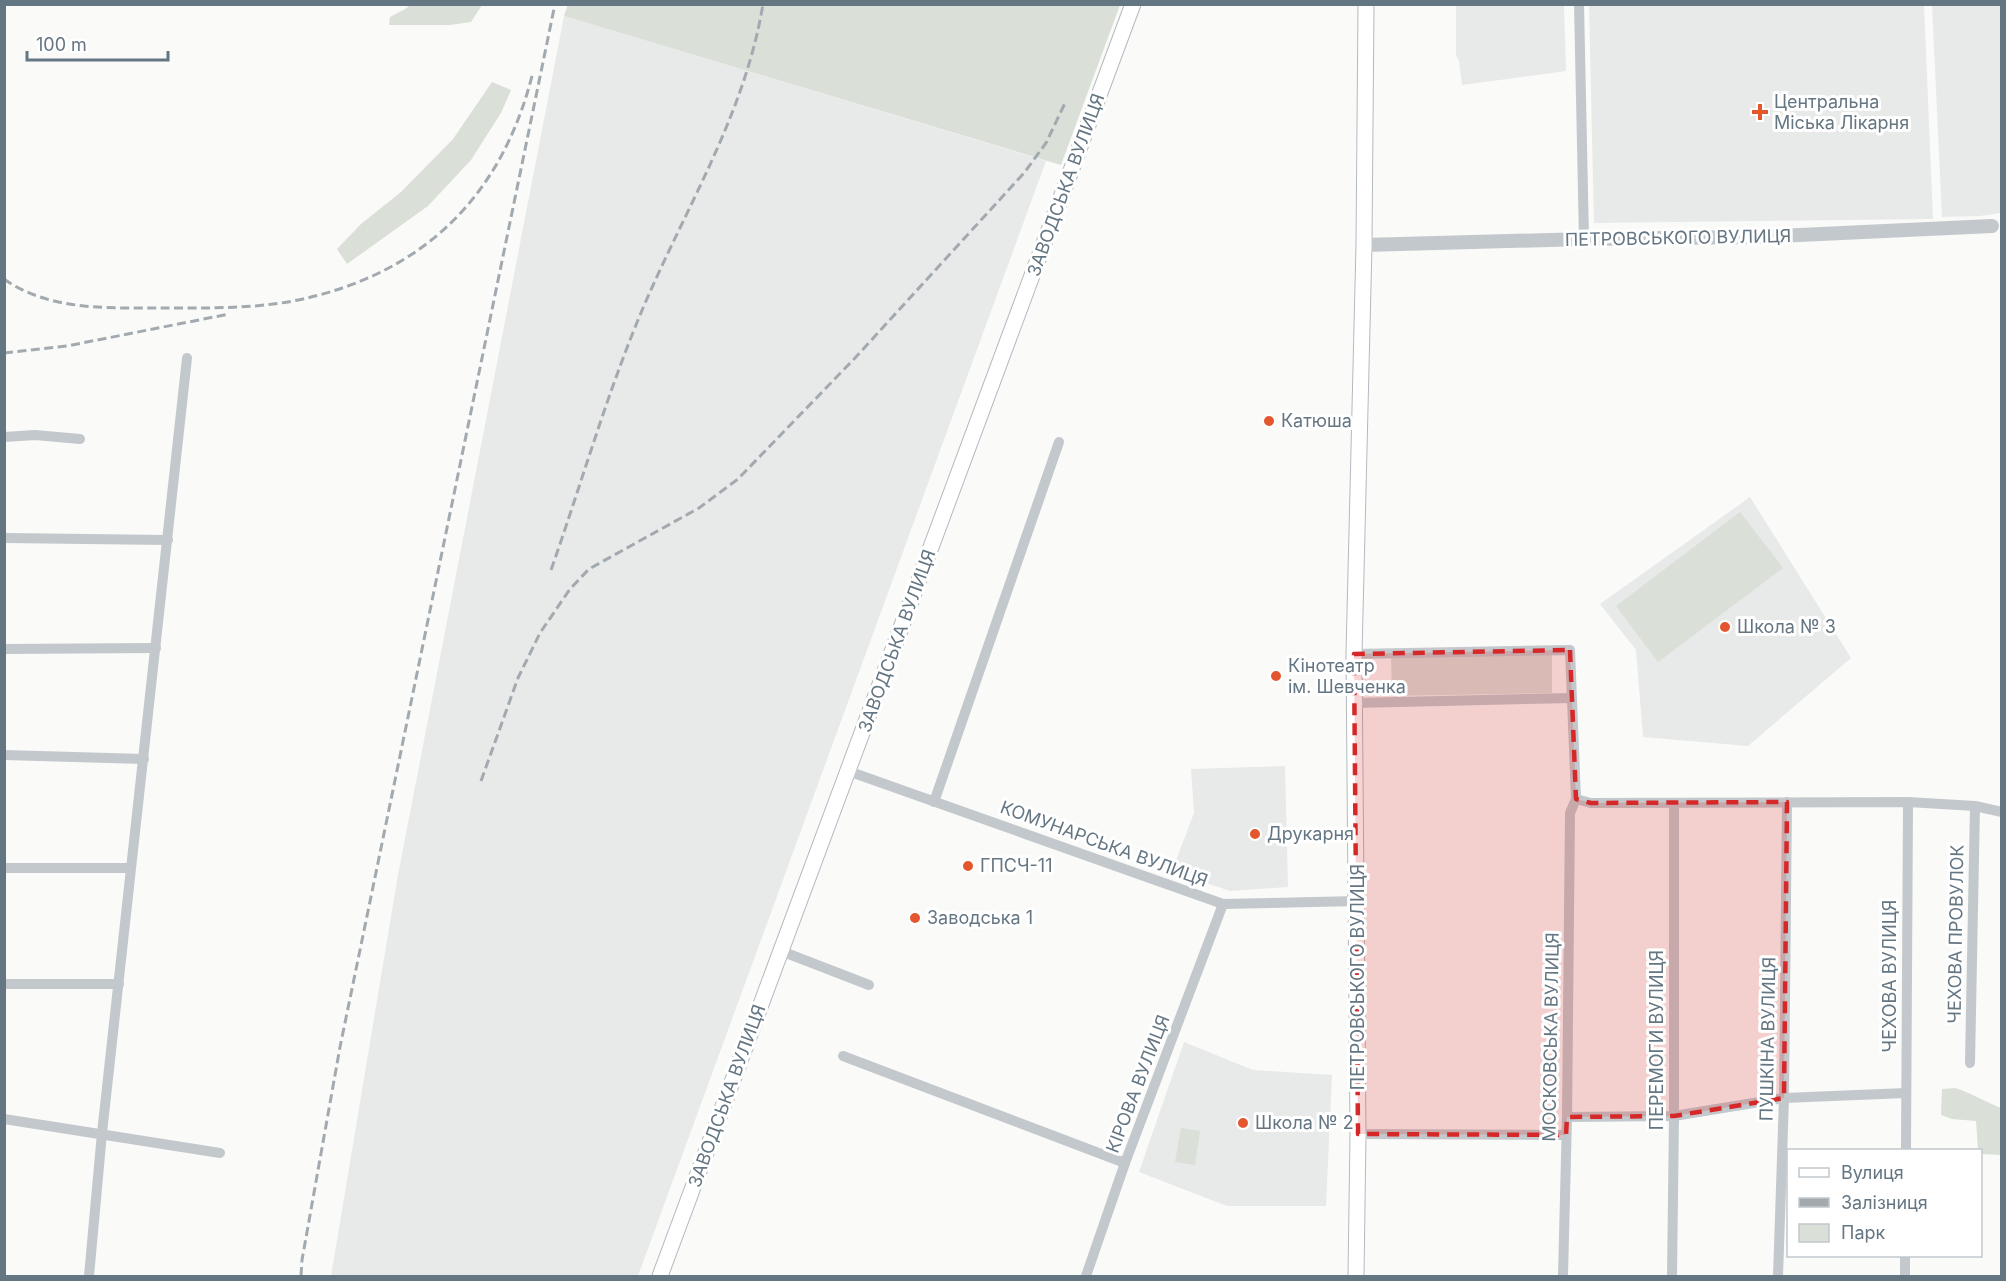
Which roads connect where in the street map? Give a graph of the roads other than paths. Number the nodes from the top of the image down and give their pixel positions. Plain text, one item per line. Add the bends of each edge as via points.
1 (1134, 4) edge
2 (1366, 4) edge
3 (1579, 4) edge
4 (1997, 225) edge
5 (1584, 239) junction
6 (1364, 245) junction
7 (187, 358) dead end
8 (4, 437) edge
9 (80, 439) dead end
10 (1059, 442) dead end
11 (4, 538) edge
12 (168, 540) junction
13 (156, 648) junction
14 (4, 649) edge
15 (1354, 654) junction
16 (1572, 698) junction
17 (1354, 703) junction
18 (4, 755) edge
19 (144, 759) junction
20 (848, 771) junction
21 (1576, 800) junction
22 (934, 801) junction
23 (1787, 802) junction
24 (1908, 802) junction
25 (1674, 803) junction
26 (1975, 806) junction
27 (2001, 812) edge
28 (4, 868) edge
29 (130, 868) junction
30 (1358, 901) junction
31 (1223, 904) junction
32 (781, 951) junction
33 (4, 984) edge
34 (119, 984) junction
35 (869, 985) dead end
36 (843, 1056) dead end
37 (1970, 1063) dead end
38 (1906, 1093) junction
39 (1784, 1098) junction
40 (1674, 1116) junction
41 (1567, 1117) junction
42 (4, 1119) edge
43 (102, 1133) junction
44 (1358, 1134) junction
45 (1566, 1135) junction
46 (1906, 1149) edge
47 (220, 1153) dead end
48 (1125, 1163) junction
49 (1905, 1257) edge
50 (89, 1276) edge
51 (660, 1276) edge
52 (1086, 1276) edge
53 (1356, 1276) edge
54 (1563, 1276) edge
55 (1672, 1276) edge
56 (1778, 1276) edge
57 (1905, 1276) edge

1 - 20 main road, ЗАВОДСЬКА ВУЛИЦЯ
2 - 6 main road, ПЕТРОВСЬКОГО ВУЛИЦЯ
3 - 5 street
4 - 5 street, ПЕТРОВСЬКОГО ВУЛИЦЯ via 1758,237
5 - 6 street, ПЕТРОВСЬКОГО ВУЛИЦЯ
6 - 15 main road, ПЕТРОВСЬКОГО ВУЛИЦЯ
7 - 12 street
8 - 9 street
10 - 22 street
11 - 12 street
12 - 13 street
13 - 14 street
13 - 19 street
15 - 16 street, МОСКОВСЬКА ВУЛИЦЯ via 1570,650
15 - 17 main road, ПЕТРОВСЬКОГО ВУЛИЦЯ
16 - 17 street
16 - 21 street, МОСКОВСЬКА ВУЛИЦЯ
17 - 30 main road, ПЕТРОВСЬКОГО ВУЛИЦЯ
18 - 19 street
19 - 29 street
20 - 22 street, КОМУНАРСЬКА ВУЛИЦЯ
20 - 32 main road, ЗАВОДСЬКА ВУЛИЦЯ
21 - 25 street via 1590,804
21 - 41 street, МОСКОВСЬКА ВУЛИЦЯ via 1570,813
22 - 31 street, КОМУНАРСЬКА ВУЛИЦЯ
23 - 24 street
23 - 25 street
23 - 39 street, ПУШКІНА ВУЛИЦЯ
24 - 26 street
24 - 38 street, ЧЕХОВА ВУЛИЦЯ
25 - 40 street, ПЕРЕМОГИ ВУЛИЦЯ
26 - 27 street
26 - 37 street, ЧЕХОВА ПРОВУЛОК
28 - 29 street
29 - 34 street
30 - 31 street, КОМУНАРСЬКА ВУЛИЦЯ
30 - 44 main road, ПЕТРОВСЬКОГО ВУЛИЦЯ
31 - 48 street, КІРОВА ВУЛИЦЯ
32 - 35 street
32 - 51 main road, ЗАВОДСЬКА ВУЛИЦЯ
33 - 34 street
34 - 43 street
36 - 48 street
38 - 39 street
38 - 46 street, ЧЕХОВА ВУЛИЦЯ
39 - 40 street
39 - 56 street, ПУШКІНА ВУЛИЦЯ
40 - 41 street
40 - 55 street, ПЕРЕМОГИ ВУЛИЦЯ
41 - 45 street, МОСКОВСЬКА ВУЛИЦЯ
42 - 43 street
43 - 47 street
43 - 50 street
44 - 45 street
44 - 53 main road, ПЕТРОВСЬКОГО ВУЛИЦЯ
45 - 54 street, МОСКОВСЬКА ВУЛИЦЯ
48 - 52 street, КІРОВА ВУЛИЦЯ
49 - 57 street

